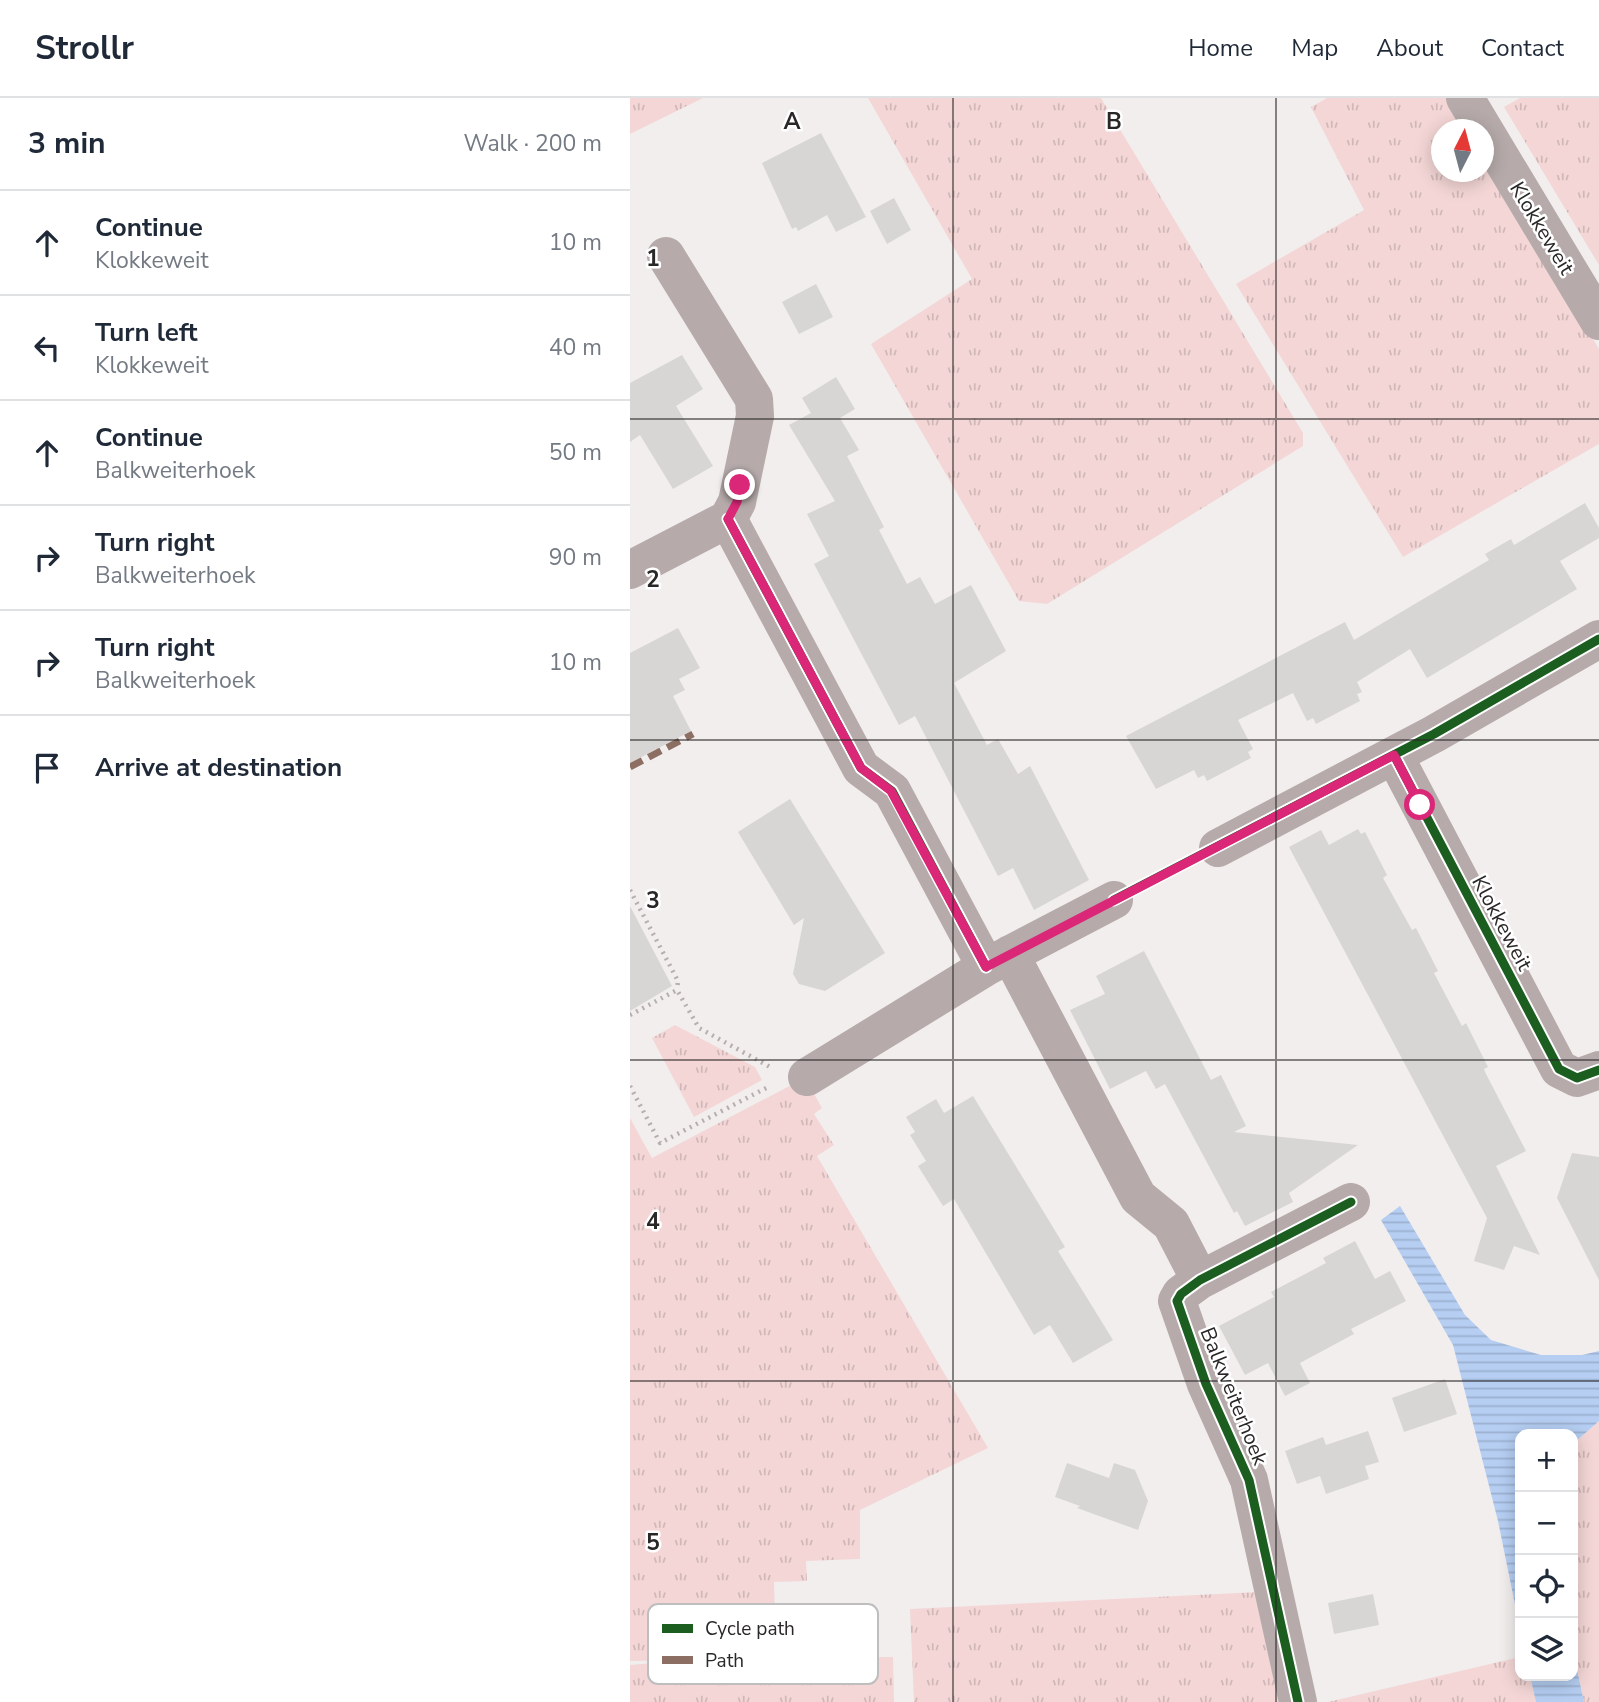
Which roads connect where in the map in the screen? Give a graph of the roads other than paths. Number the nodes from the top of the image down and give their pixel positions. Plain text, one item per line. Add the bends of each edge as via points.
1 (1465, 98) edge
2 (666, 256) dead end
3 (1599, 321) edge
4 (728, 519) junction
5 (630, 570) edge
6 (1599, 639) edge
7 (1394, 755) junction
8 (1218, 848) dead end
9 (1114, 900) dead end
10 (998, 961) junction
11 (1599, 1070) edge
12 (788, 1077) road end
13 (1351, 1202) dead end
14 (1200, 1280) junction
15 (1298, 1702) edge

1 - 3 street, Klokkeweit
2 - 4 street via 754,399 755,415 737,502
4 - 5 street
4 - 10 street via 861,768 891,791
6 - 7 street
7 - 8 street
7 - 11 street, Klokkeweit via 1559,1069 1577,1077
9 - 10 street
10 - 12 street
10 - 14 street via 1138,1197 1171,1224
13 - 14 street, Balkweiterhoek
14 - 15 street, Balkweiterhoek via 1181,1294 1177,1305 1249,1480

